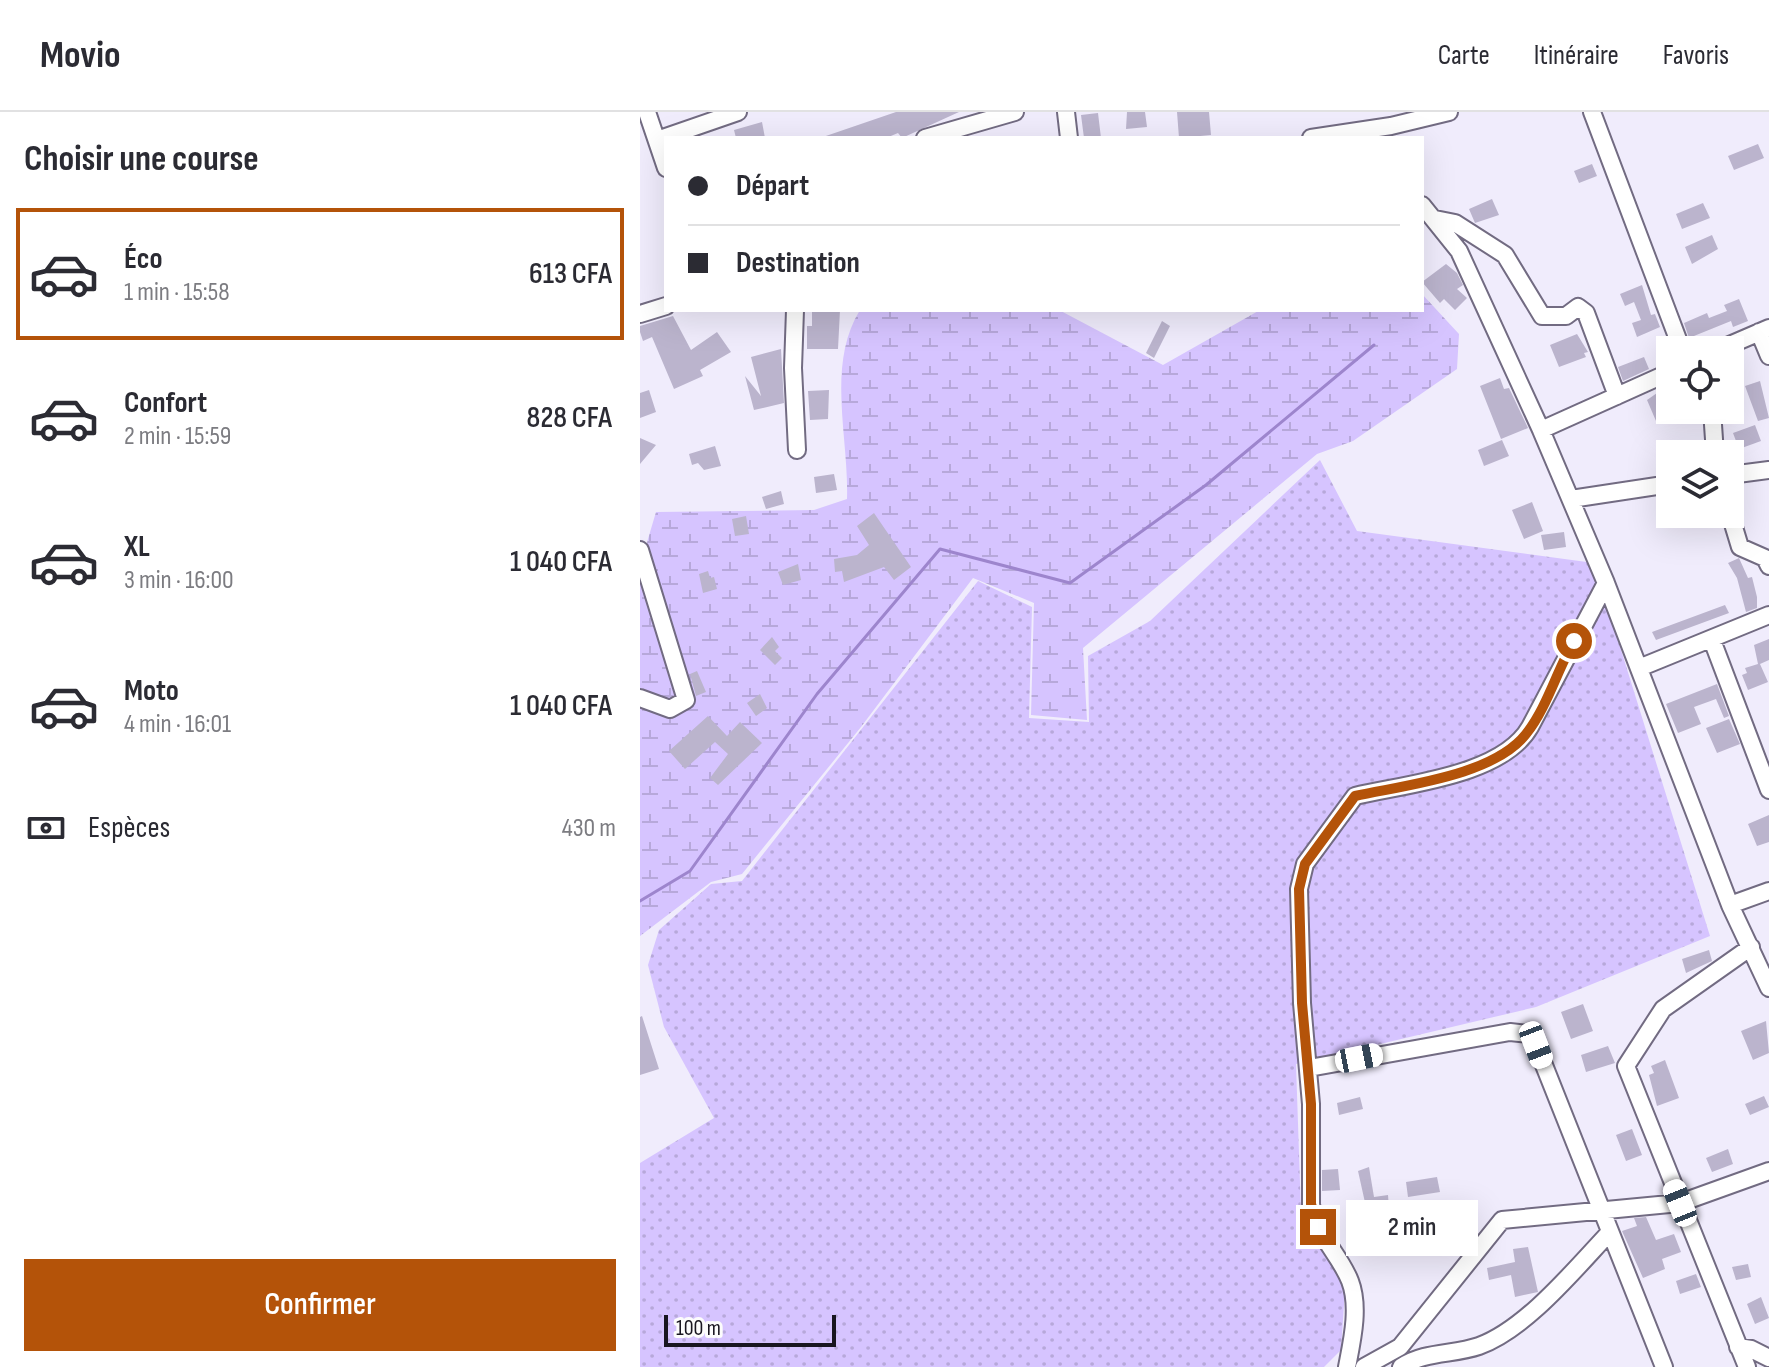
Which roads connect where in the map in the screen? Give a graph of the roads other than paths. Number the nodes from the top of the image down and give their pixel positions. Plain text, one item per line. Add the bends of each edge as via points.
1 (647, 112) edge
2 (738, 112) edge
3 (1015, 112) edge
4 (1066, 112) edge
5 (1449, 112) edge
6 (1592, 112) edge
7 (1426, 115) edge
8 (669, 136) edge
9 (932, 136) edge
10 (1069, 136) edge
11 (1354, 136) edge
12 (664, 138) edge
13 (657, 140) junction
14 (664, 162) edge
15 (1424, 207) edge
16 (1435, 219) junction
17 (664, 307) edge
18 (795, 312) edge
19 (640, 314) edge
20 (1764, 330) edge
21 (1677, 336) edge
22 (1744, 339) edge
23 (1769, 356) edge
24 (1656, 378) edge
25 (1617, 396) junction
26 (1541, 430) junction
27 (797, 450) dead end
28 (1769, 470) edge
29 (1744, 473) edge
30 (1656, 486) edge
31 (1571, 499) junction
32 (1734, 528) edge
33 (640, 550) edge
34 (1769, 566) edge
35 (1606, 583) junction
36 (1769, 615) edge
37 (1712, 640) junction
38 (1639, 668) junction
39 (640, 698) edge
40 (1769, 790) edge
41 (1769, 891) edge
42 (1730, 905) junction
43 (1751, 947) junction
44 (1768, 985) edge
45 (1309, 1068) junction
46 (1769, 1171) edge
47 (1680, 1203) junction
48 (1599, 1208) junction
49 (1609, 1233) junction
50 (1738, 1347) junction
51 (1769, 1358) edge
52 (1347, 1367) edge
53 (1364, 1367) edge
54 (1401, 1367) edge
55 (1664, 1367) edge
56 (1747, 1367) edge

1 - 13 street
2 - 8 street
3 - 9 street
4 - 10 street
5 - 7 street
6 - 21 street
7 - 11 street
12 - 13 street
13 - 14 street
15 - 16 street
16 - 25 street via 1455,223 1505,255 1542,316 1566,316 1578,307 1586,313
16 - 26 street via 1465,261
17 - 19 street
18 - 27 street
20 - 22 street
20 - 23 street
24 - 25 street
25 - 26 street
26 - 31 street
28 - 29 street
30 - 31 street
31 - 35 street
32 - 34 street via 1740,547 1765,558
33 - 39 street via 686,700 670,709
35 - 38 street
35 - 45 street via 1519,741 1461,773 1355,796 1305,864 1299,889 1299,949
36 - 37 street
37 - 38 street
37 - 40 street
38 - 42 street
41 - 42 street
42 - 43 street
43 - 44 street
43 - 47 street via 1663,1009 1627,1063
45 - 48 street via 1510,1032 1528,1034
45 - 52 street via 1312,1213 1354,1296
46 - 47 street
47 - 48 street
47 - 50 street
48 - 49 street
48 - 53 street via 1502,1220 1400,1347
49 - 54 street via 1511,1328 1480,1345
49 - 55 street
50 - 51 street
50 - 56 street

